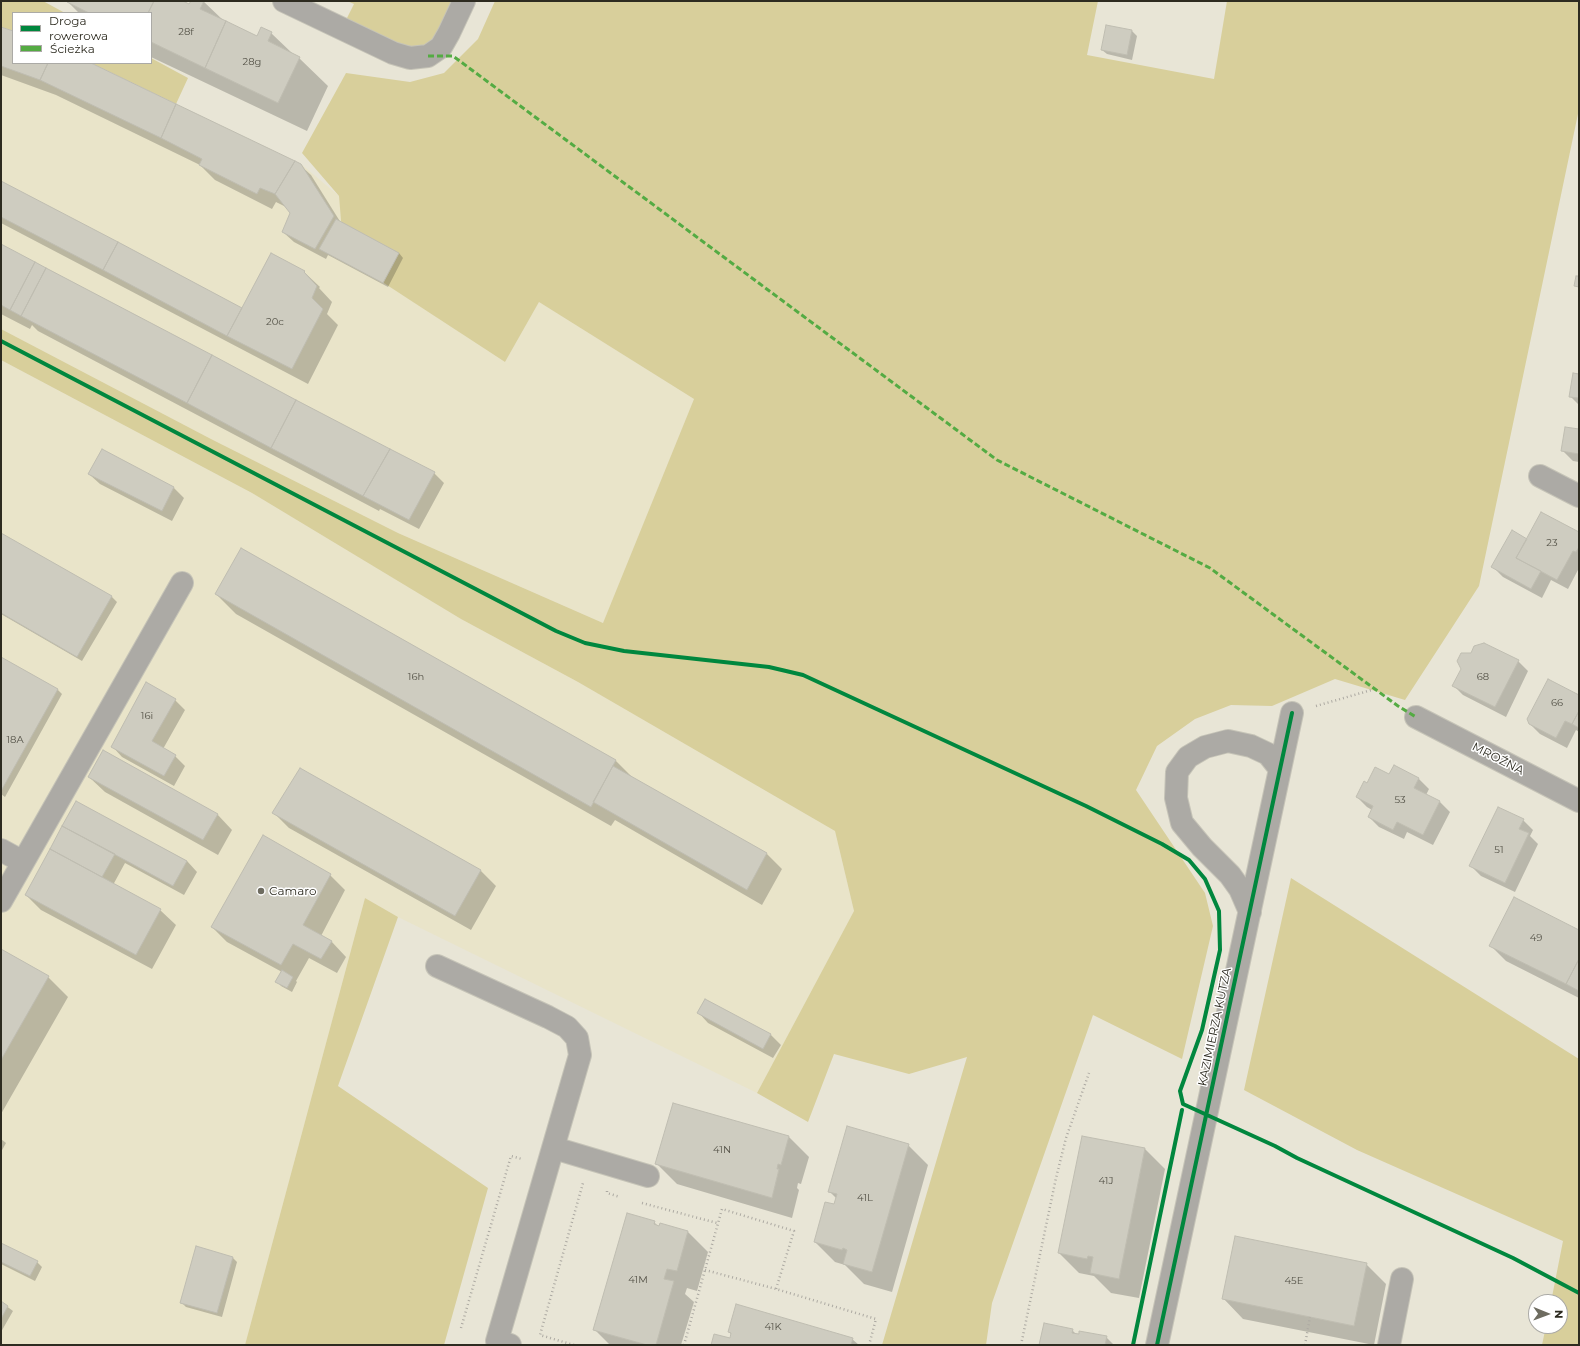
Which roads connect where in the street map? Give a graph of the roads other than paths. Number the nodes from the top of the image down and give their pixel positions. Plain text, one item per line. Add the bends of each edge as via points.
1 (284, 1) edge
2 (464, 1) edge
3 (1540, 476) dead end
4 (1579, 496) edge
5 (182, 583) dead end
6 (1300, 710) road end
7 (1416, 716) dead end
8 (1280, 769) junction
9 (1579, 801) edge
10 (1, 850) edge
11 (23, 862) junction
12 (1, 901) edge
13 (1250, 912) junction
14 (437, 966) dead end
15 (551, 1157) junction
16 (648, 1176) dead end
17 (1402, 1278) dead end
18 (510, 1345) edge
19 (1158, 1345) edge
20 (1389, 1345) edge

1 - 2 street via 393,53 410,58 428,56 441,47
3 - 4 street
5 - 11 street
6 - 8 street, KAZIMIERZA KUTZA
7 - 9 street, MROŹNA
8 - 13 street, KAZIMIERZA KUTZA
8 - 13 street via 1268,754 1251,746 1228,741 1205,747 1188,757 1177,772 1176,798 1182,823 1230,875 1240,889
10 - 11 street
11 - 12 street
13 - 19 street, KAZIMIERZA KUTZA
14 - 15 street via 548,1017 567,1027 577,1038 580,1055
15 - 16 street via 590,1160
15 - 18 street via 497,1341
17 - 20 street

